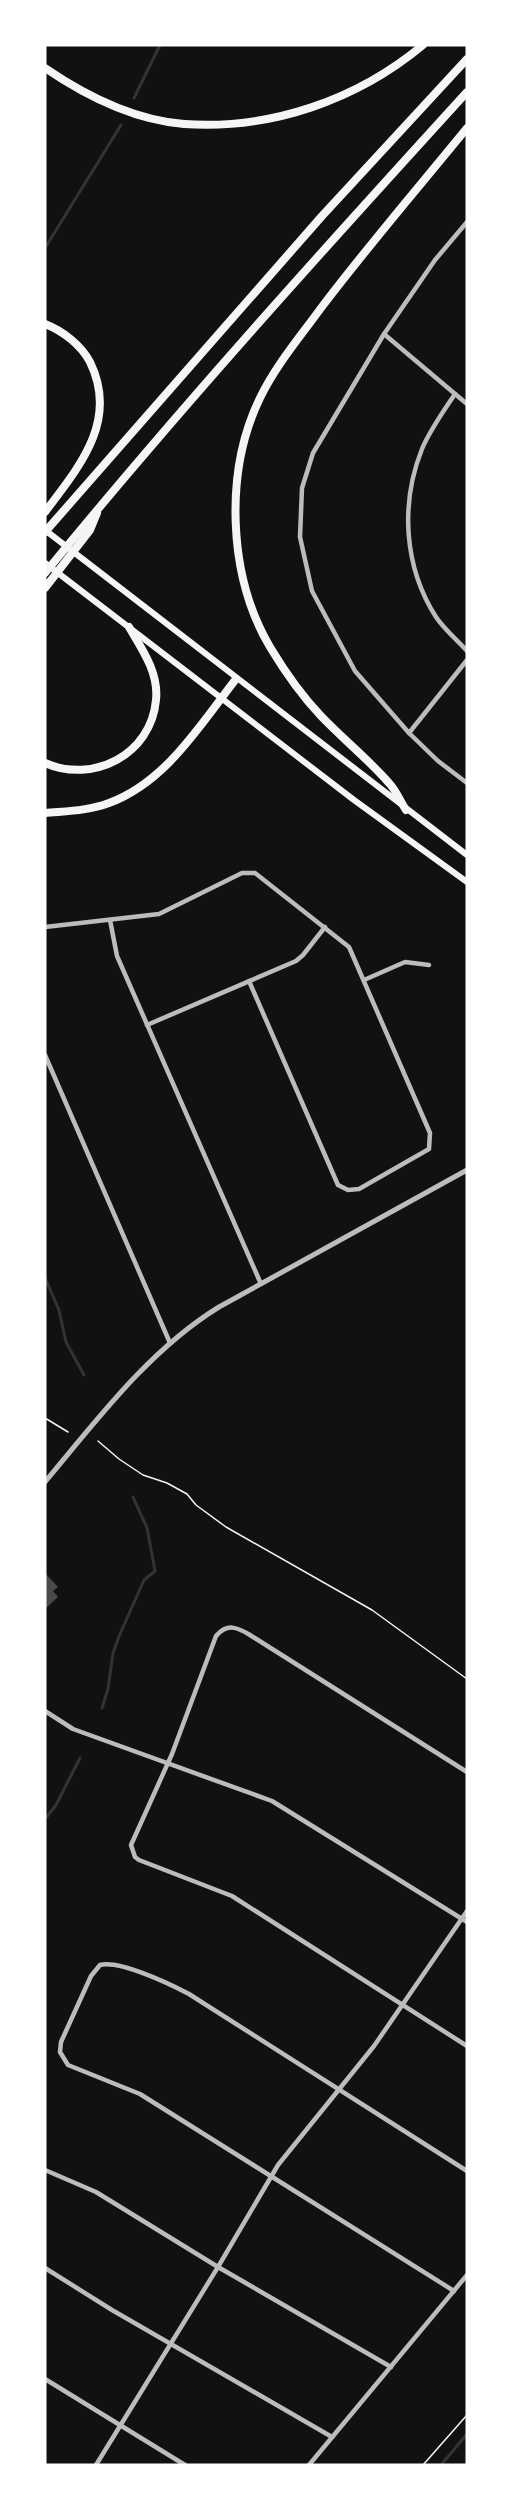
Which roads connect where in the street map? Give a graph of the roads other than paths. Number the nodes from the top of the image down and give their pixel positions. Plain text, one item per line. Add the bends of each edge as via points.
1 (423, 45) edge
2 (467, 59) edge
3 (45, 68) edge
4 (467, 92) edge
5 (467, 128) edge
6 (467, 222) edge
7 (45, 324) edge
8 (384, 334) junction
9 (455, 394) junction
10 (467, 404) edge
11 (99, 508) junction
12 (45, 512) edge
13 (45, 531) edge
14 (45, 563) edge
15 (45, 573) edge
16 (45, 588) edge
17 (129, 627) junction
18 (467, 651) edge
19 (467, 660) edge
20 (236, 679) junction
21 (222, 697) junction
22 (409, 733) junction
23 (45, 763) edge
24 (467, 783) edge
25 (406, 810) junction
26 (45, 813) edge
27 (467, 855) edge
28 (467, 882) edge
29 (110, 920) junction
30 (45, 927) edge
31 (325, 927) junction
32 (429, 965) dead end
33 (364, 980) junction
34 (249, 981) junction
35 (147, 1025) junction
36 (45, 1055) edge
37 (467, 1170) edge
38 (261, 1284) junction
39 (170, 1343) junction
40 (45, 1482) edge
41 (45, 1711) edge
42 (168, 1762) junction
43 (467, 1772) edge
44 (467, 1911) edge
45 (461, 1918) junction
46 (467, 1923) edge
47 (402, 2005) junction
48 (467, 2046) edge
49 (339, 2089) junction
50 (45, 2170) edge
51 (467, 2170) edge
52 (271, 2177) junction
53 (218, 2267) junction
54 (45, 2268) edge
55 (467, 2276) edge
56 (454, 2291) junction
57 (171, 2344) junction
58 (391, 2367) junction
59 (45, 2379) edge
60 (121, 2426) junction
61 (332, 2437) junction
62 (96, 2465) edge
63 (185, 2465) edge
64 (309, 2465) edge

1 - 3 highway via 381,76 333,100 277,117 226,123 183,124 142,115 94,98
2 - 13 highway via 322,216
4 - 11 highway
5 - 25 highway via 279,364 259,399 246,437 237,496 240,561 252,608 268,644 293,684 391,784
6 - 8 street via 435,260
7 - 12 highway via 65,335 87,357 95,374 100,404 91,442
8 - 9 street
8 - 22 street via 313,453 302,488 300,537 312,591 355,671
9 - 10 street
9 - 18 street via 423,447 412,476 407,512 411,553 421,589 437,618
11 - 15 highway
11 - 16 highway via 90,530
13 - 20 main road
14 - 17 main road
17 - 21 main road
17 - 23 highway via 148,659 155,686 152,717 142,739 124,756 99,768 74,771
19 - 22 street
20 - 21 highway
20 - 25 main road
21 - 26 highway via 159,773 137,790 108,804
21 - 28 main road
22 - 24 street
25 - 27 main road
29 - 30 street
29 - 31 street via 159,914 249,871
29 - 35 street via 117,956
31 - 33 street via 349,947
31 - 34 street via 296,960
32 - 33 street via 405,963
33 - 34 street via 431,1139 425,1152 354,1191 342,1188 334,1180
34 - 35 street
35 - 38 street
36 - 39 street
37 - 38 street
38 - 39 street via 205,1316
39 - 40 street
41 - 42 street via 73,1729
42 - 43 street via 216,1636 232,1626
42 - 45 street via 281,1805
42 - 47 street via 133,1839 135,1857 232,1896
44 - 45 street
45 - 46 street
45 - 47 street
47 - 48 street
47 - 49 street
49 - 51 street
49 - 52 street
49 - 52 street via 179,1989 114,1964 96,1969 61,2042 65,2062 134,2090
50 - 53 street via 96,2192
52 - 53 street
52 - 56 street
53 - 57 street
53 - 58 street
54 - 57 street
55 - 56 street
56 - 58 street
57 - 60 street
57 - 61 street
58 - 61 street
59 - 60 street
60 - 62 street
60 - 63 street
61 - 64 street

